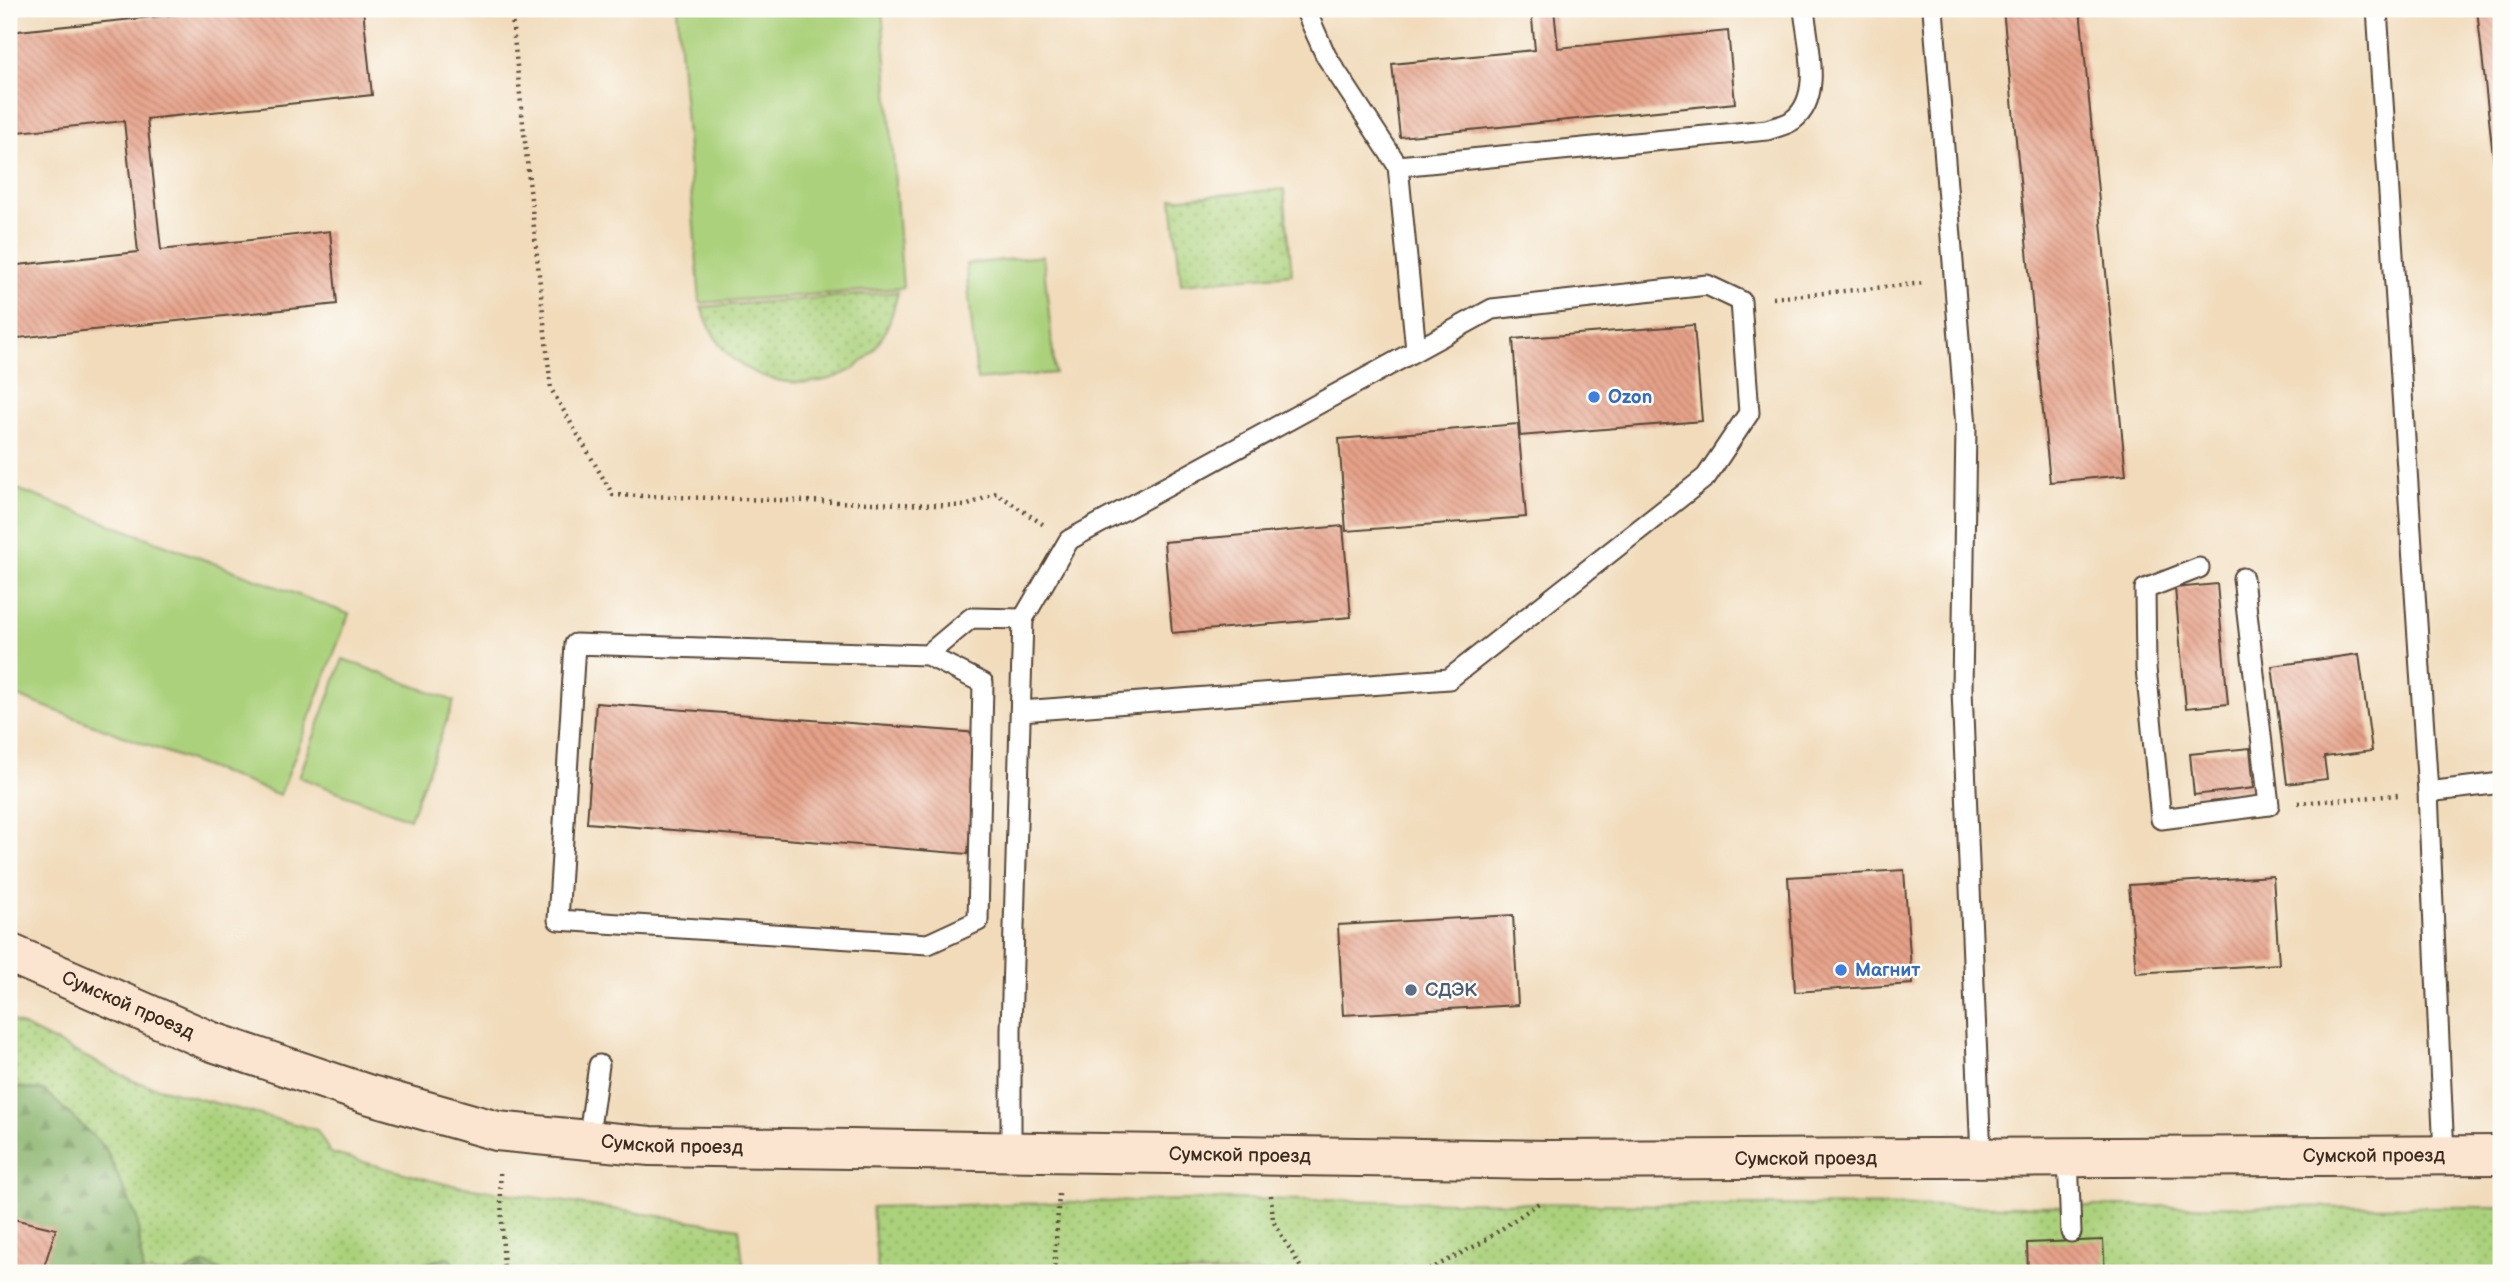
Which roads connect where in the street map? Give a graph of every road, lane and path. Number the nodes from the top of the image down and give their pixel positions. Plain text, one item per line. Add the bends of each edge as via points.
1 (510, 9) edge
2 (1305, 9) edge
3 (1804, 9) edge
4 (1933, 9) edge
5 (2377, 9) edge
6 (1398, 166) junction
7 (1954, 281) junction
8 (1741, 301) junction
9 (1416, 350) junction
10 (1069, 540) junction
11 (2199, 568) dead end
12 (2243, 578) dead end
13 (1023, 619) junction
14 (927, 655) junction
15 (1021, 711) junction
16 (2501, 783) edge
17 (2428, 792) junction
18 (2269, 805) junction
19 (9, 953) edge
20 (599, 1065) dead end
21 (498, 1131) junction
22 (588, 1142) junction
23 (1011, 1151) junction
24 (1059, 1152) junction
25 (1270, 1155) junction
26 (2444, 1155) junction
27 (2501, 1155) edge
28 (2068, 1157) junction
29 (1980, 1158) junction
30 (1549, 1197) dead end
31 (2071, 1232) dead end
32 (505, 1273) edge
33 (1054, 1273) edge
34 (1304, 1273) edge
35 (1423, 1273) edge

1 - 10 path via 551,388 613,495 966,506 996,493
2 - 6 lane via 1326,56
3 - 6 lane via 1811,83 1805,107 1793,121 1768,130
4 - 7 lane
5 - 17 lane
6 - 9 lane
7 - 8 path
7 - 29 lane via 1966,427 1962,690
8 - 9 lane via 1707,285 1492,309
8 - 15 lane via 1749,412 1706,477 1449,679
9 - 10 lane
10 - 13 lane
11 - 18 lane via 2145,589 2146,668 2161,819
12 - 18 lane
13 - 14 lane via 971,618
13 - 15 lane
14 - 14 lane via 575,645 558,920 928,944 978,921 983,683
15 - 23 lane
16 - 17 lane
17 - 18 path
17 - 26 lane
19 - 21 street, Сумской проезд via 211,1041 367,1094
20 - 22 lane
21 - 22 street, Сумской проезд
21 - 32 path
22 - 23 street, Сумской проезд
23 - 24 street, Сумской проезд
24 - 25 street, Сумской проезд
24 - 33 path
25 - 29 street, Сумской проезд via 1549,1160
25 - 34 path via 1273,1221
26 - 27 street, Сумской проезд
26 - 28 street, Сумской проезд
28 - 29 street, Сумской проезд
28 - 31 lane
30 - 35 path via 1481,1243

